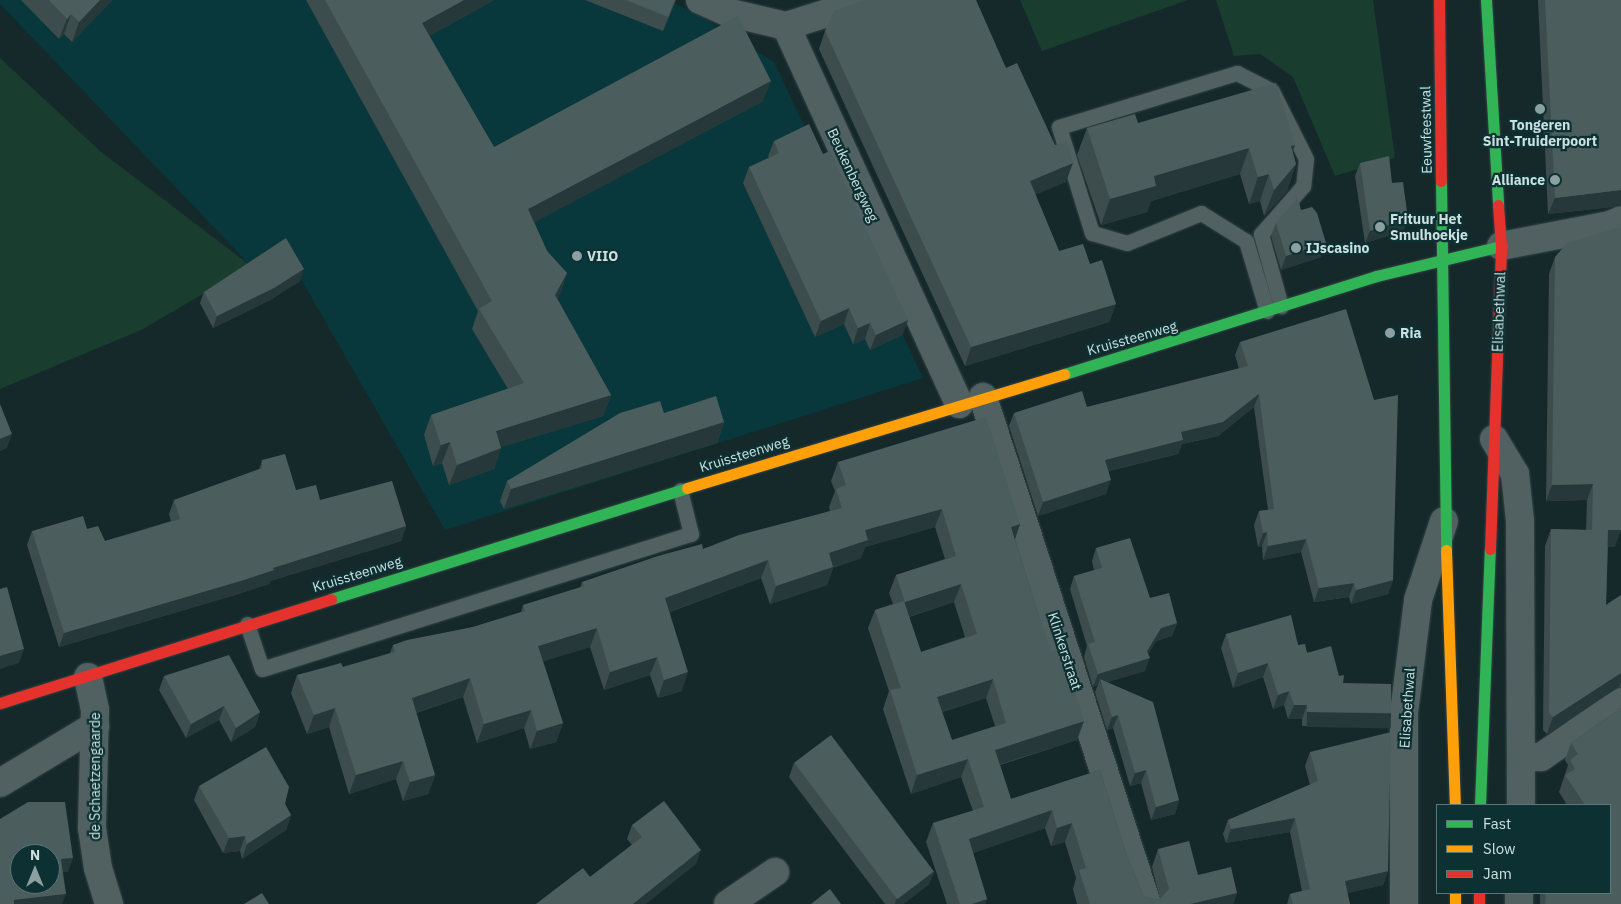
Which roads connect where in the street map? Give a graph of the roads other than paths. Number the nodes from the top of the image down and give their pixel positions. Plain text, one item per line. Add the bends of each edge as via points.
1 (700, 0) edge
2 (869, 0) edge
3 (1440, 0) edge
4 (1486, 0) edge
5 (786, 26) junction
6 (1621, 220) edge
7 (1501, 246) junction
8 (1443, 260) junction
9 (1274, 308) junction
10 (971, 401) junction
11 (1494, 439) junction
12 (680, 490) junction
13 (1445, 517) junction
14 (247, 624) junction
15 (88, 677) junction
16 (0, 703) edge
17 (1620, 705) edge
18 (95, 726) junction
19 (1522, 757) junction
20 (0, 783) edge
21 (1455, 804) edge
22 (1480, 804) edge
23 (1521, 804) edge
24 (774, 872) dead end
25 (109, 904) edge
26 (728, 904) edge
27 (1147, 904) edge
28 (1404, 904) edge

1 - 5 street via 727,12
2 - 5 street
3 - 8 main road, Eeuwfeestwal
4 - 7 main road
5 - 10 street, Beukenbergweg
6 - 7 street via 1610,225
7 - 8 main road, Kruissteenweg
7 - 11 main road, Elisabethwal
8 - 9 main road, Kruissteenweg via 1376,276
8 - 13 main road, Elisabethwal
9 - 9 lane via 1261,234 1303,186 1306,159 1272,91 1237,73 1059,127 1092,233 1127,244 1200,213 1246,240
9 - 10 main road, Kruissteenweg
10 - 12 main road, Kruissteenweg
10 - 27 street, Klinkerstraat
11 - 19 street via 1515,474 1520,521
11 - 22 main road, Elisabethwal
12 - 14 main road, Kruissteenweg
12 - 14 lane via 691,534 262,669
13 - 21 main road, Elisabethwal
13 - 28 street, Elisabethwal via 1418,600 1404,713
14 - 15 main road, Kruissteenweg
15 - 16 main road, Kruissteenweg
15 - 18 street, de Schaetzengaarde
17 - 19 street via 1541,757
18 - 20 street
18 - 25 street, de Schaetzengaarde via 92,828 98,868
19 - 23 street
24 - 26 street

